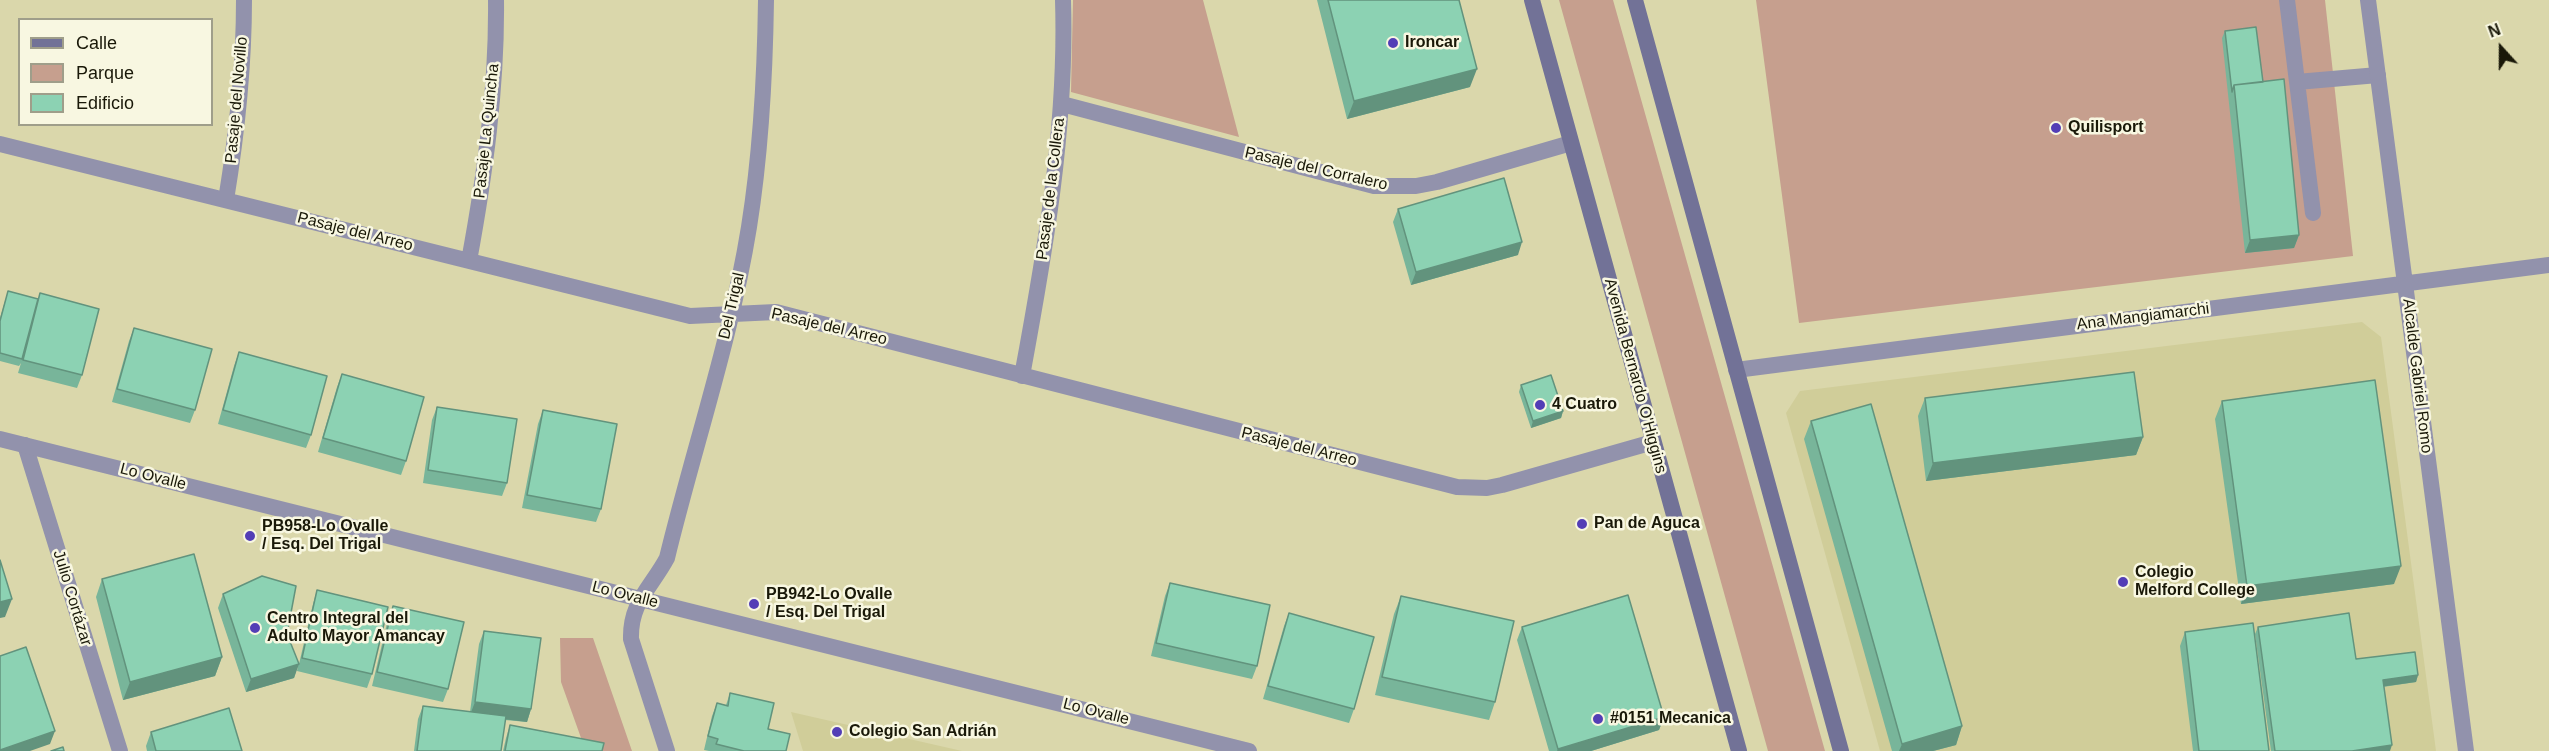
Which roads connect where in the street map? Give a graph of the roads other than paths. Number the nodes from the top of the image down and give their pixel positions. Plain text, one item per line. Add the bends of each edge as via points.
1 (244, 0) edge
2 (496, 0) edge
3 (766, 0) edge
4 (1063, 0) edge
5 (1532, 0) edge
6 (1635, 0) edge
7 (2286, 0) edge
8 (2368, 0) edge
9 (2378, 75) junction
10 (2297, 82) junction
11 (1062, 104) junction
12 (1571, 143) junction
13 (0, 144) edge
14 (226, 200) junction
15 (2313, 213) dead end
16 (469, 261) junction
17 (2549, 265) edge
18 (2405, 284) junction
19 (732, 314) junction
20 (1736, 370) junction
21 (1022, 376) junction
22 (0, 439) edge
23 (1653, 442) junction
24 (25, 445) junction
25 (640, 599) junction
26 (120, 751) edge
27 (667, 751) edge
28 (1249, 751) edge
29 (1739, 751) edge
30 (1841, 751) edge
31 (2466, 751) edge

1 - 14 street, Pasaje del Novillo via 238,126
2 - 16 street, Pasaje La Quincha via 493,104
3 - 19 street, Del Trigal via 760,138
4 - 11 street, Pasaje de la Collera
5 - 12 main road, Avenida Bernardo O'Higgins
6 - 20 main road
7 - 10 street
8 - 9 street, Alcalde Gabriel Romo
9 - 10 street
9 - 18 street, Alcalde Gabriel Romo
10 - 15 street
11 - 12 street, Pasaje del Corralero via 1385,187 1437,182
11 - 21 street, Pasaje de la Collera via 1056,169
12 - 23 main road, Avenida Bernardo O'Higgins
13 - 14 street, Pasaje del Arreo
14 - 16 street, Pasaje del Arreo
16 - 19 street, Pasaje del Arreo via 690,316
17 - 18 street, Ana Mangiamarchi
18 - 20 street, Ana Mangiamarchi
18 - 31 street, Alcalde Gabriel Romo
19 - 21 street, Pasaje del Arreo via 776,312
19 - 25 street, Del Trigal via 667,558
20 - 30 main road
21 - 23 street, Pasaje del Arreo via 1465,488 1502,485
22 - 24 street, Lo Ovalle
23 - 29 main road, Avenida Bernardo O'Higgins
24 - 25 street, Lo Ovalle
24 - 26 street, Julio Cortázar
25 - 27 street, Del Trigal via 632,617 631,639
25 - 28 street, Lo Ovalle

